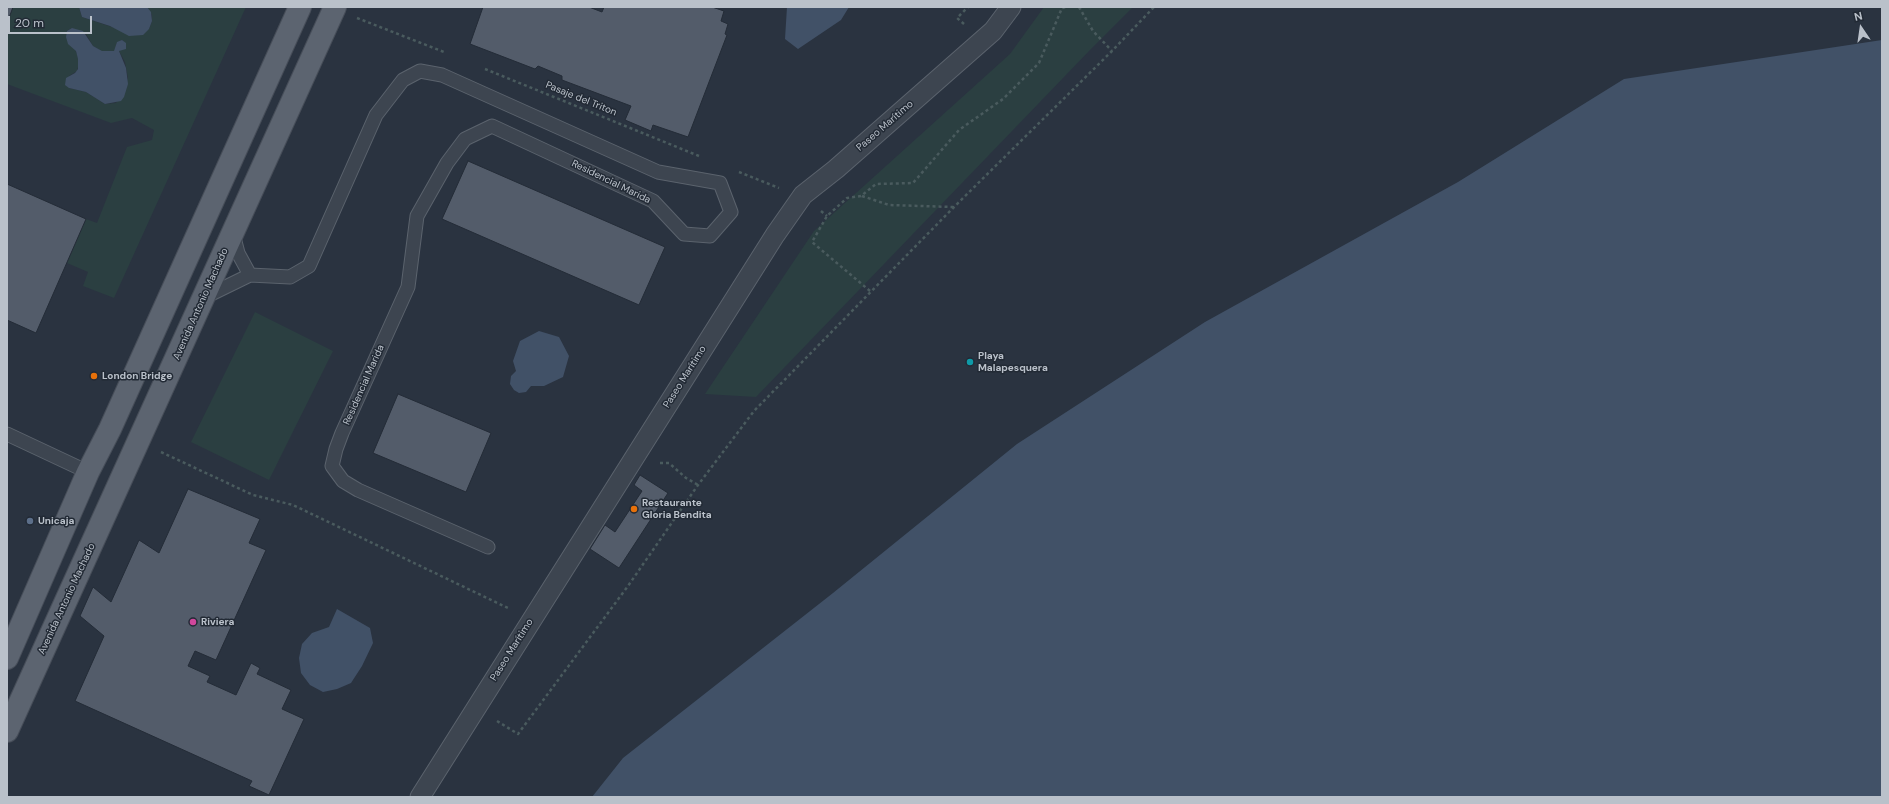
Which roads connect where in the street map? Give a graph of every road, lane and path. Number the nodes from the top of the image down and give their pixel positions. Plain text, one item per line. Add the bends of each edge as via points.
1 (300, 7) edge
2 (335, 7) edge
3 (968, 7) edge
4 (1010, 7) edge
5 (1066, 7) edge
6 (1079, 7) edge
7 (1154, 7) edge
8 (1062, 8) edge
9 (965, 10) dead end
10 (354, 17) dead end
11 (1112, 51) junction
12 (448, 54) dead end
13 (484, 68) dead end
14 (702, 157) dead end
15 (738, 172) dead end
16 (803, 195) junction
17 (861, 196) junction
18 (954, 207) junction
19 (233, 234) junction
20 (250, 275) junction
21 (870, 292) junction
22 (204, 297) junction
23 (7, 434) edge
24 (139, 442) junction
25 (638, 450) junction
26 (88, 472) junction
27 (698, 485) junction
28 (488, 547) dead end
29 (532, 619) junction
30 (7, 658) edge
31 (498, 720) dead end
32 (7, 730) edge
33 (420, 797) edge

1 - 26 main road via 110,429
2 - 19 main road, Avenida Antonio Machado
3 - 9 path
4 - 16 street, Paseo Marítimo via 993,31
5 - 8 path
6 - 11 path via 1093,31
7 - 11 path
8 - 17 path via 1039,64 1003,99 959,130 913,183 876,184
10 - 12 path
11 - 18 path
13 - 14 path, Pasaje del Triton
15 - 16 path
16 - 25 street, Paseo Marítimo
17 - 18 path via 889,206
17 - 21 path via 847,198 827,216 812,242
18 - 21 path
19 - 20 lane via 238,253
19 - 22 main road, Avenida Antonio Machado
20 - 22 lane, Residencial Marida
20 - 28 lane, Residencial Marida via 290,277 308,266 376,115 403,80 420,71 442,75 658,172 720,182 731,212 710,236 684,234 653,201 492,126 465,139 448,163 417,216 408,287 342,433 332,466 343,481 358,490
21 - 27 path via 754,411
22 - 24 main road, Avenida Antonio Machado
23 - 26 lane
24 - 29 path via 253,495 293,505
24 - 32 main road, Avenida Antonio Machado
25 - 27 path via 657,462 670,463
25 - 29 street, Paseo Marítimo
26 - 30 main road
27 - 31 path via 628,586 518,734
29 - 33 street, Paseo Marítimo

